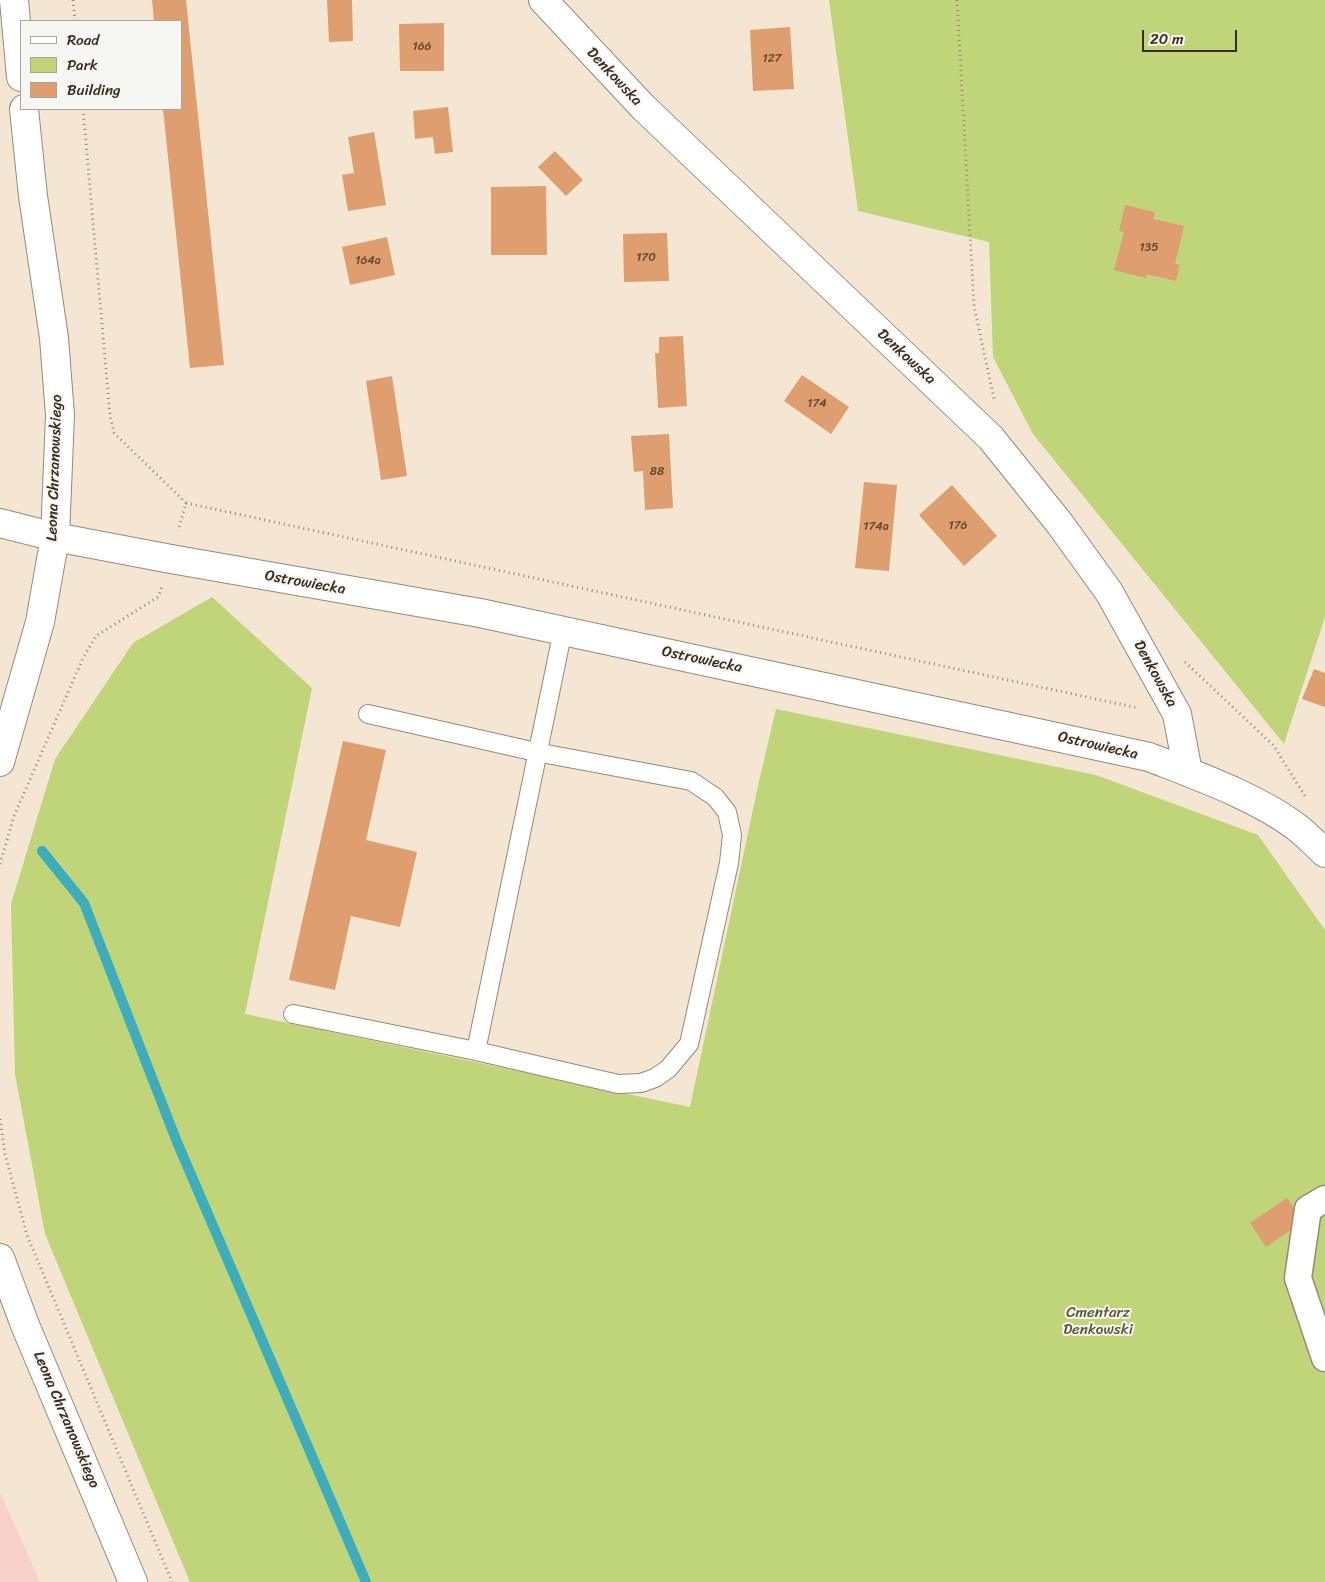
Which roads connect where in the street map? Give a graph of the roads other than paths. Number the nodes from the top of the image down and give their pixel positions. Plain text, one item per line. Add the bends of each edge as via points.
1 (14, 0) edge
2 (543, 0) edge
3 (20, 66) edge
4 (24, 110) edge
5 (0, 523) edge
6 (55, 537) junction
7 (563, 630) junction
8 (368, 714) dead end
9 (536, 752) junction
10 (0, 762) edge
11 (1188, 772) junction
12 (1325, 853) edge
13 (293, 1014) dead end
14 (476, 1051) junction
15 (1325, 1199) edge
16 (0, 1258) edge
17 (1325, 1358) edge
18 (133, 1582) edge

1 - 3 street
2 - 11 street, Denkowska via 643,107 991,438 1109,592 1177,714
4 - 6 street, Leona Chrzanowskiego via 54,338 60,415
5 - 6 street, Ostrowiecka
6 - 7 street, Ostrowiecka
6 - 10 street, Leona Chrzanowskiego via 40,622
7 - 9 lane
7 - 11 street, Ostrowiecka via 1067,738 1149,757
8 - 9 lane
9 - 14 lane
9 - 14 lane via 691,781 715,797 727,812 732,835 728,862 689,1044 668,1069 641,1083 618,1084
11 - 12 street, Ostrowiecka via 1258,804 1298,828
13 - 14 lane
15 - 17 street via 1308,1209 1298,1278
16 - 18 street, Leona Chrzanowskiego

